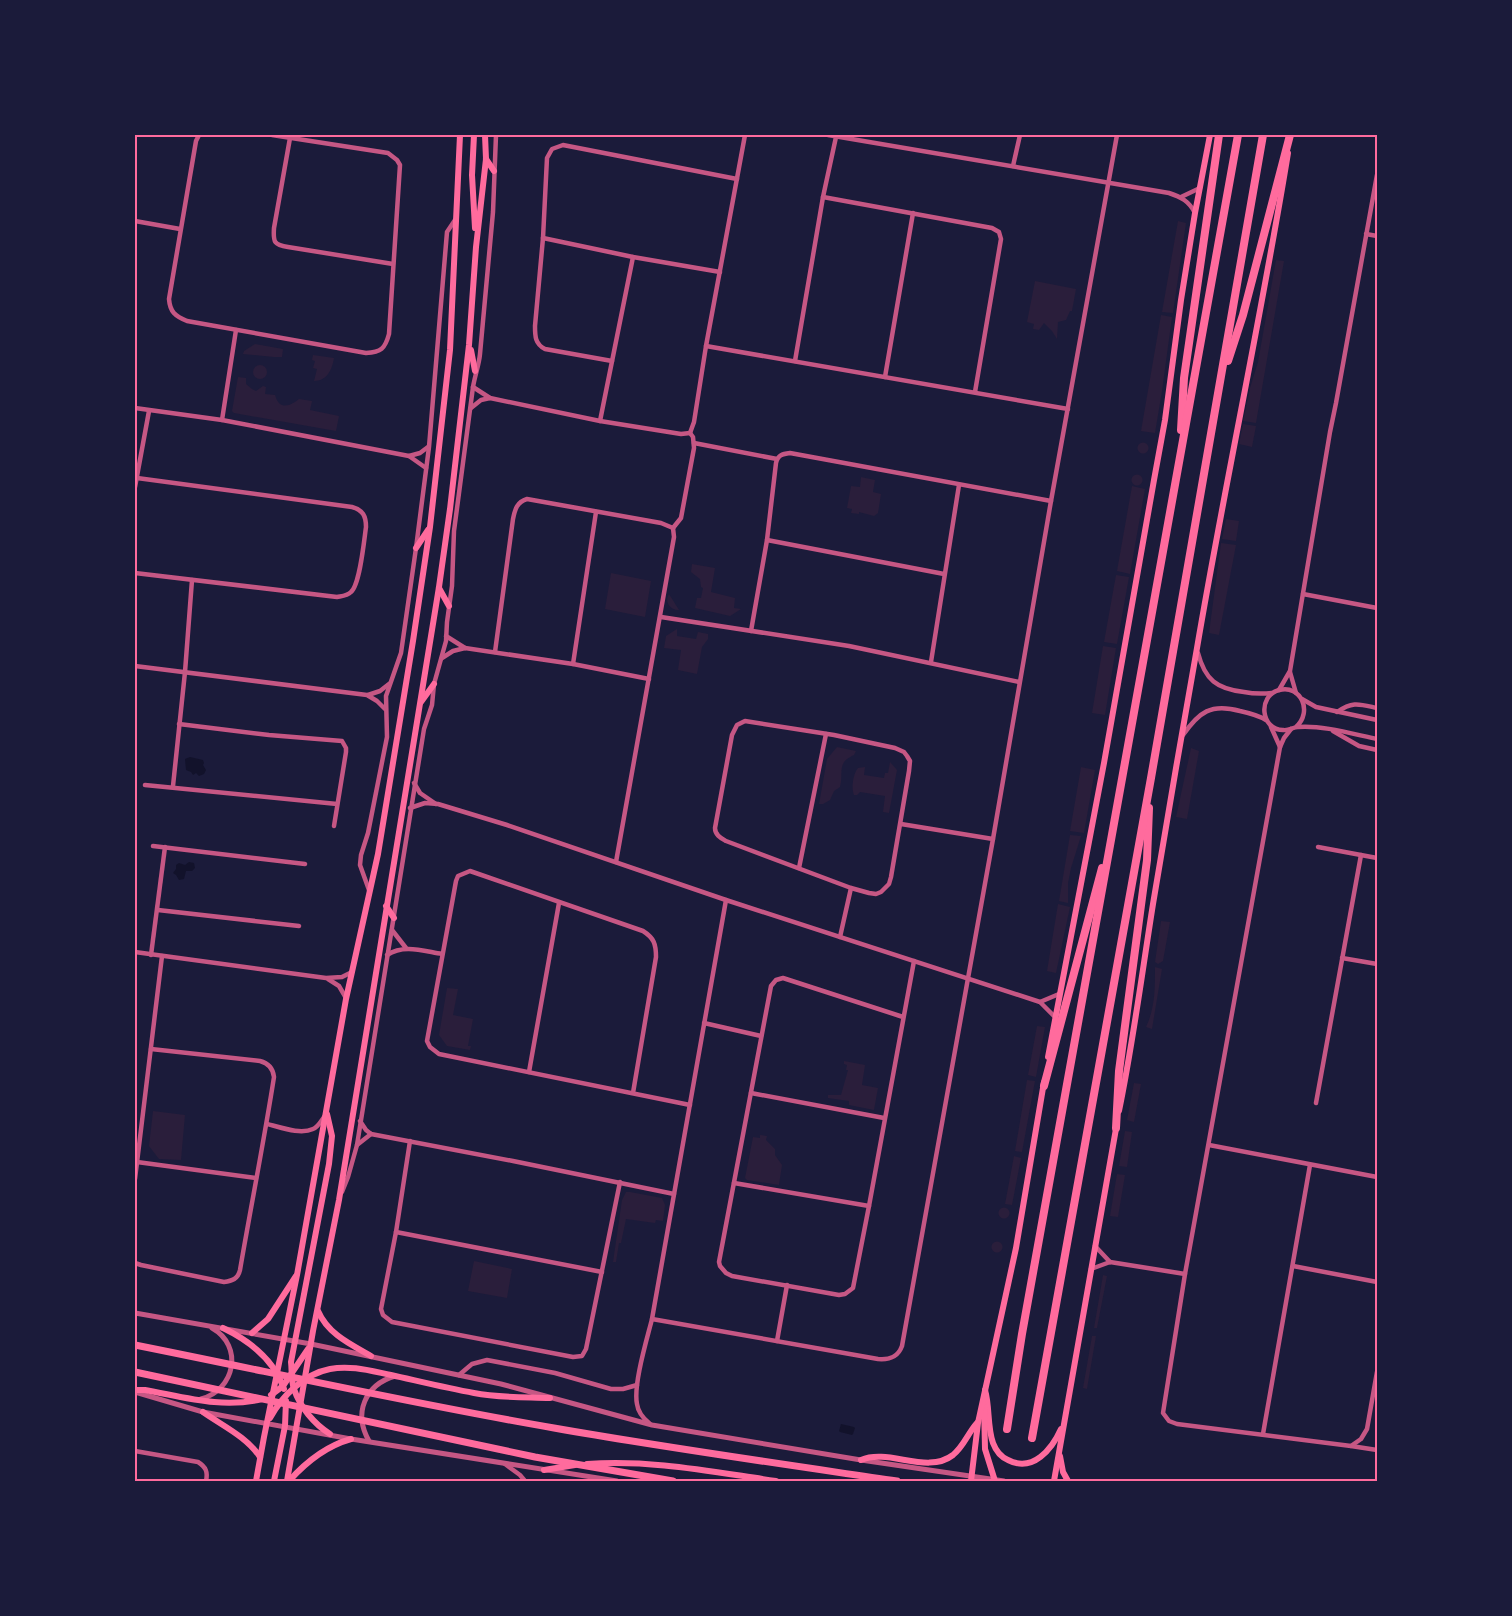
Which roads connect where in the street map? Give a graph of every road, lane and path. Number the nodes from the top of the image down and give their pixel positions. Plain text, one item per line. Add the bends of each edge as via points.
1 (199, 135) edge
2 (272, 135) edge
3 (460, 135) edge
4 (474, 135) edge
5 (485, 135) edge
6 (496, 135) edge
7 (745, 135) edge
8 (828, 135) edge
9 (1020, 135) edge
10 (1117, 135) edge
11 (1210, 135) edge
12 (1218, 135) edge
13 (1238, 135) edge
14 (1263, 135) edge
15 (1291, 135) edge
16 (836, 137) junction
17 (290, 138) junction
18 (486, 159) junction
19 (1014, 166) junction
20 (494, 171) junction
21 (1377, 175) edge
22 (737, 180) junction
23 (1108, 182) junction
24 (1200, 188) junction
25 (823, 197) junction
26 (1182, 197) junction
27 (913, 213) junction
28 (1195, 213) junction
29 (456, 218) junction
30 (135, 221) edge
31 (180, 228) junction
32 (1366, 234) junction
33 (1377, 236) edge
34 (543, 238) junction
35 (476, 247) junction
36 (633, 257) junction
37 (393, 264) junction
38 (720, 272) junction
39 (236, 330) junction
40 (469, 345) junction
41 (706, 346) junction
42 (612, 360) junction
43 (795, 361) junction
44 (475, 371) junction
45 (885, 377) junction
46 (473, 387) junction
47 (1220, 387) junction
48 (975, 392) junction
49 (490, 398) junction
50 (135, 408) edge
51 (471, 408) junction
52 (1068, 409) junction
53 (149, 411) junction
54 (222, 420) junction
55 (600, 421) junction
56 (690, 433) junction
57 (694, 443) junction
58 (429, 446) junction
59 (410, 456) junction
60 (777, 459) junction
61 (1180, 459) junction
62 (426, 468) junction
63 (137, 478) junction
64 (959, 485) junction
65 (135, 488) edge
66 (1051, 501) junction
67 (596, 512) junction
68 (430, 527) junction
69 (673, 528) junction
70 (767, 540) junction
71 (416, 548) junction
72 (135, 573) edge
73 (944, 574) junction
74 (192, 580) junction
75 (439, 587) junction
76 (1303, 594) junction
77 (449, 606) junction
78 (1377, 608) edge
79 (661, 617) junction
80 (750, 631) junction
81 (446, 636) junction
82 (464, 648) junction
83 (1196, 648) junction
84 (495, 652) junction
85 (442, 658) junction
86 (931, 662) junction
87 (573, 664) junction
88 (135, 666) edge
89 (1290, 671) junction
90 (185, 672) junction
91 (649, 679) junction
92 (1019, 682) junction
93 (390, 683) junction
94 (434, 684) junction
95 (1279, 690) junction
96 (1273, 693) junction
97 (1296, 693) junction
98 (367, 695) junction
99 (1302, 699) junction
100 (420, 703) junction
101 (386, 708) junction
102 (1377, 708) edge
103 (1338, 712) junction
104 (1266, 720) junction
105 (1377, 720) edge
106 (178, 724) junction
107 (1271, 726) junction
108 (1294, 728) junction
109 (1330, 729) junction
110 (826, 734) junction
111 (1182, 736) junction
112 (1377, 739) edge
113 (1280, 747) junction
114 (1377, 750) edge
115 (1150, 778) junction
116 (414, 783) junction
117 (145, 785) dead end
118 (173, 786) junction
119 (337, 804) junction
120 (438, 804) junction
121 (410, 808) junction
122 (901, 824) junction
123 (334, 826) dead end
124 (1112, 838) junction
125 (993, 839) junction
126 (153, 846) dead end
127 (165, 847) junction
128 (1318, 847) dead end
129 (1361, 855) junction
130 (1377, 858) edge
131 (616, 862) junction
132 (305, 864) dead end
133 (799, 868) junction
134 (851, 888) junction
135 (370, 893) junction
136 (726, 900) junction
137 (559, 903) junction
138 (386, 906) junction
139 (158, 910) junction
140 (394, 918) junction
141 (299, 926) dead end
142 (391, 929) junction
143 (840, 937) junction
144 (406, 948) junction
145 (135, 952) edge
146 (442, 954) junction
147 (151, 955) junction
148 (387, 955) junction
149 (162, 956) junction
150 (1342, 958) junction
151 (914, 961) junction
152 (1377, 964) edge
153 (352, 972) junction
154 (326, 978) junction
155 (968, 978) junction
156 (1059, 994) junction
157 (346, 999) junction
158 (1040, 1002) junction
159 (903, 1017) junction
160 (1055, 1017) junction
161 (704, 1023) junction
162 (761, 1036) junction
163 (150, 1049) junction
164 (528, 1072) junction
165 (1044, 1086) junction
166 (633, 1093) junction
167 (751, 1093) junction
168 (1316, 1103) dead end
169 (690, 1105) junction
170 (326, 1113) junction
171 (884, 1118) junction
172 (360, 1120) junction
173 (267, 1124) junction
174 (1116, 1128) junction
175 (371, 1134) junction
176 (410, 1141) junction
177 (357, 1144) junction
178 (1209, 1145) junction
179 (137, 1162) junction
180 (1310, 1165) junction
181 (1377, 1177) edge
182 (256, 1178) junction
183 (135, 1179) edge
184 (620, 1182) junction
185 (734, 1183) junction
186 (674, 1194) junction
187 (339, 1200) junction
188 (869, 1206) junction
189 (396, 1232) junction
190 (1095, 1246) junction
191 (1110, 1262) junction
192 (135, 1263) edge
193 (1293, 1266) junction
194 (1090, 1270) junction
195 (602, 1272) junction
196 (1185, 1274) junction
197 (296, 1275) junction
198 (1377, 1282) edge
199 (787, 1284) junction
200 (318, 1310) junction
201 (135, 1313) edge
202 (652, 1319) junction
203 (207, 1325) junction
204 (223, 1328) junction
205 (252, 1333) junction
206 (284, 1339) junction
207 (295, 1341) junction
208 (777, 1341) junction
209 (311, 1344) junction
210 (135, 1345) edge
211 (371, 1356) junction
212 (135, 1372) edge
213 (277, 1372) junction
214 (1377, 1372) edge
215 (292, 1374) junction
216 (459, 1375) junction
217 (396, 1376) junction
218 (304, 1381) junction
219 (637, 1385) junction
220 (283, 1386) junction
221 (294, 1388) junction
222 (984, 1388) junction
223 (135, 1391) edge
224 (272, 1395) junction
225 (286, 1395) junction
226 (550, 1398) junction
227 (198, 1400) junction
228 (301, 1402) junction
229 (203, 1412) junction
230 (1065, 1419) junction
231 (267, 1423) junction
232 (978, 1423) junction
233 (652, 1425) junction
234 (285, 1426) junction
235 (296, 1429) junction
236 (1007, 1429) dead end
237 (330, 1434) junction
238 (1264, 1434) junction
239 (351, 1438) junction
240 (1032, 1438) dead end
241 (368, 1441) junction
242 (1351, 1446) junction
243 (1377, 1450) edge
244 (135, 1451) edge
245 (1059, 1451) junction
246 (260, 1458) junction
247 (861, 1460) junction
248 (505, 1464) junction
249 (544, 1470) junction
250 (971, 1478) edge
251 (994, 1480) edge
252 (206, 1481) edge
253 (256, 1481) edge
254 (274, 1481) edge
255 (288, 1481) edge
256 (525, 1481) edge
257 (617, 1481) edge
258 (673, 1481) edge
259 (776, 1481) edge
260 (896, 1481) edge
261 (976, 1481) edge
262 (1004, 1481) edge
263 (1054, 1481) edge
264 (1068, 1481) edge

1 - 31 street
2 - 17 street
3 - 29 main road
4 - 35 main road via 472,175
5 - 18 main road
6 - 20 street
7 - 22 street
8 - 16 street
9 - 19 street
10 - 23 street
11 - 24 main road
12 - 61 highway via 1184,378
13 - 61 highway
14 - 47 highway
15 - 47 highway via 1244,315
15 - 83 main road
16 - 19 street
16 - 25 street
17 - 37 street via 388,153 397,160 401,172
17 - 37 street via 274,228 275,243
18 - 20 main road
18 - 35 main road
19 - 23 street
20 - 44 street via 481,349
21 - 32 street
22 - 34 street via 562,145 552,149 547,158
22 - 38 street
23 - 26 street
23 - 52 street
24 - 26 street
24 - 28 main road
25 - 27 street
25 - 43 street
26 - 28 street
27 - 45 street
27 - 48 street via 999,232 1001,239
28 - 156 main road via 1165,420
29 - 58 street via 447,232
29 - 68 main road via 450,350
30 - 31 street
31 - 39 street via 169,299 173,313 186,321
32 - 33 street
32 - 76 street
34 - 36 street
34 - 42 street via 535,326 537,342 550,350
35 - 40 main road
36 - 38 street
36 - 42 street
37 - 39 street via 389,334 383,349 366,353
38 - 41 street
39 - 54 street
40 - 44 main road
40 - 75 main road
41 - 43 street
41 - 56 street
42 - 55 street
43 - 45 street
44 - 46 street
45 - 48 street
46 - 49 street
46 - 51 street
47 - 115 highway
48 - 52 street
49 - 51 street
49 - 55 street
50 - 53 street
51 - 77 street via 454,531
52 - 66 street
53 - 54 street
53 - 63 street
54 - 59 street
55 - 56 street
56 - 57 street
57 - 60 street
57 - 69 street via 681,518
58 - 59 street
58 - 62 street
59 - 62 street
60 - 64 street via 790,453
60 - 70 street
61 - 124 highway
62 - 71 street
63 - 65 street
63 - 74 street via 352,507 366,519 357,582 344,596
64 - 66 street
64 - 73 street
66 - 92 street
67 - 69 street
67 - 84 street via 527,499 516,506
67 - 87 street
68 - 71 main road
68 - 135 main road
69 - 79 street
70 - 73 street
70 - 80 street
71 - 93 street via 401,653
72 - 74 street
73 - 86 street
74 - 90 street
75 - 77 main road
75 - 100 main road
76 - 78 street
76 - 89 street
77 - 81 street
79 - 80 street
79 - 91 street
80 - 86 street
81 - 82 street
81 - 85 street
82 - 84 street
82 - 85 street
83 - 96 street via 1204,670 1219,686 1239,692
83 - 111 main road
84 - 87 street
85 - 94 street
86 - 92 street
87 - 91 street
88 - 90 street
89 - 95 street
89 - 97 street
90 - 98 street
90 - 106 street
91 - 131 street
92 - 125 street
93 - 98 street
93 - 101 street
94 - 100 main road
94 - 116 street
95 - 96 street
95 - 97 street
96 - 104 street via 1264,705
97 - 99 street
98 - 101 street
99 - 103 street via 1316,707
99 - 108 street via 1304,714
100 - 138 main road
101 - 135 street via 387,737 360,865
102 - 103 street via 1356,703
103 - 105 street
104 - 107 street
104 - 111 street via 1222,707 1199,716
106 - 118 street
106 - 119 street via 342,741 346,748
107 - 108 street via 1280,730
107 - 113 street
108 - 109 street
108 - 113 street
109 - 112 street
109 - 114 street via 1359,746
110 - 122 street via 904,752 910,765
110 - 133 street
110 - 133 street via 744,721 737,725 732,736 715,832 726,841
111 - 174 main road
113 - 178 street
115 - 174 highway via 1147,860 1119,1071
115 - 240 highway
116 - 120 street via 420,793
116 - 121 street
117 - 118 street
118 - 119 street
119 - 123 street
120 - 121 street via 425,803
120 - 131 street
121 - 140 street
122 - 125 street
122 - 134 street via 891,877 885,888 876,894
124 - 165 highway
124 - 236 highway
125 - 155 street
126 - 127 street
127 - 132 street
127 - 139 street
128 - 129 street
129 - 130 street
129 - 150 street
131 - 136 street
133 - 134 street
134 - 143 street
135 - 153 main road
136 - 143 street
136 - 161 street
137 - 146 street via 470,872 462,874 456,881
137 - 164 street
137 - 166 street via 643,932 656,945
138 - 140 main road
138 - 187 main road
139 - 141 street
139 - 147 street
140 - 142 street
142 - 144 street
142 - 148 street
143 - 151 street
144 - 146 street
144 - 148 street
145 - 147 street
146 - 164 street via 427,1041 430,1048 439,1054
147 - 149 street
148 - 172 street
149 - 154 street
149 - 163 street
150 - 152 street
150 - 168 street
151 - 155 street
151 - 159 street
153 - 154 street via 342,977
153 - 157 main road
154 - 157 street via 339,986
155 - 158 street
155 - 208 street via 901,1350 888,1359 878,1360
156 - 158 street
156 - 160 main road
157 - 170 main road
158 - 160 street
159 - 162 street via 783,978 771,986
159 - 171 street
160 - 165 main road
161 - 162 street
161 - 169 street
162 - 167 street
163 - 173 street via 264,1062 274,1077
163 - 179 street
164 - 166 street
165 - 222 main road via 1018,1239
166 - 169 street
167 - 171 street
167 - 185 street
169 - 186 street
170 - 173 street via 317,1126 309,1130
170 - 197 main road
170 - 207 main road via 331,1127 331,1148
171 - 188 street
172 - 175 street
172 - 177 street
173 - 182 street
174 - 190 main road
175 - 176 street
175 - 177 street
176 - 184 street
176 - 189 street
177 - 187 street
178 - 180 street
178 - 196 street
179 - 182 street
179 - 183 street
180 - 181 street
180 - 193 street
182 - 192 street via 236,1278 224,1282
184 - 186 street
184 - 195 street
185 - 188 street
185 - 199 street via 720,1266 732,1276
186 - 202 street
187 - 200 main road
188 - 199 street via 855,1282 846,1294
189 - 195 street
189 - 195 street via 381,1309 392,1322 573,1357 582,1356
190 - 191 street
190 - 194 main road
191 - 194 street
191 - 196 street
193 - 198 street
193 - 238 street
194 - 230 main road
196 - 238 street via 1162,1413 1177,1424
197 - 205 main road via 268,1319
197 - 206 main road
199 - 208 street
200 - 209 main road
200 - 211 main road via 332,1332
201 - 203 street
202 - 208 street
202 - 219 street
203 - 204 street
203 - 227 street via 217,1331 227,1344 232,1360 231,1372 219,1391
204 - 205 street
204 - 213 main road via 251,1344
205 - 206 street
206 - 207 street
206 - 213 main road
207 - 209 street
207 - 215 main road
209 - 211 street
209 - 215 main road
209 - 218 main road
210 - 260 highway via 555,1428
211 - 216 street
212 - 258 highway via 535,1457
213 - 220 main road
213 - 224 main road
214 - 242 street via 1366,1429 1361,1439
215 - 220 main road
215 - 221 main road
216 - 219 street via 472,1364 487,1360 555,1373 612,1389
216 - 226 street
217 - 218 main road via 340,1368 322,1371
217 - 226 main road via 482,1394
217 - 241 street via 380,1382 364,1401 361,1417
218 - 221 main road
218 - 228 main road
219 - 233 street via 637,1406 642,1417
220 - 224 main road
220 - 225 main road
221 - 225 main road
221 - 228 main road
222 - 230 main road via 993,1442 1002,1457 1010,1461 1018,1464 1036,1461 1048,1450
222 - 232 main road
222 - 251 main road via 985,1449
223 - 227 main road
223 - 229 street
224 - 227 main road via 233,1404
224 - 231 main road
225 - 231 main road
225 - 234 main road
226 - 233 street
228 - 235 main road
228 - 237 main road via 315,1422
229 - 231 street
229 - 246 main road via 250,1444
230 - 245 main road
231 - 234 street
231 - 246 main road
232 - 247 main road via 959,1450 944,1459 926,1462 874,1457
232 - 250 main road
233 - 247 street
234 - 235 street
234 - 254 main road
235 - 237 street
235 - 255 main road
237 - 239 street
238 - 242 street
239 - 241 street
239 - 255 main road via 317,1455
241 - 248 street
242 - 243 street
244 - 252 street via 198,1462 207,1472
245 - 263 main road
245 - 264 main road
246 - 253 main road
247 - 250 street
248 - 249 street
248 - 256 street
249 - 257 street
249 - 259 main road via 598,1463 644,1464
250 - 251 street
250 - 261 main road
251 - 262 street

